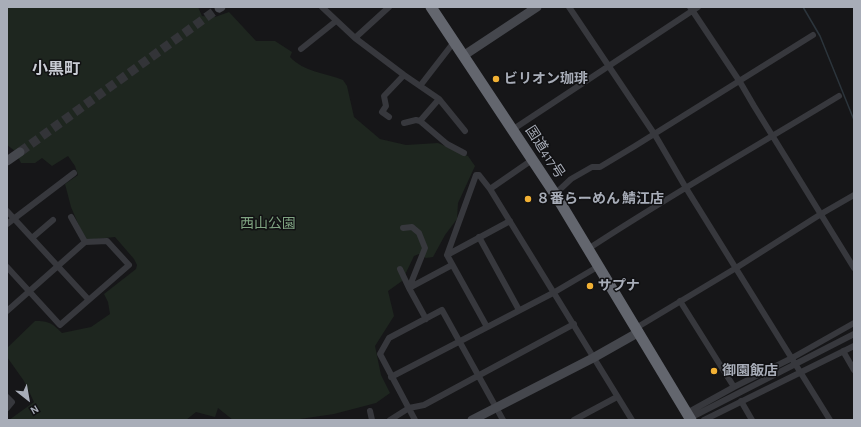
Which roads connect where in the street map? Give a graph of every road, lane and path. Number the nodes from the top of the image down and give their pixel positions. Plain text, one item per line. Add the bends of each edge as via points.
1 (322, 7) edge
2 (389, 7) edge
3 (430, 7) edge
4 (537, 7) edge
5 (569, 7) edge
6 (698, 7) edge
7 (691, 9) edge
8 (336, 20) junction
9 (813, 35) dead end
10 (355, 38) junction
11 (454, 42) junction
12 (301, 49) dead end
13 (462, 56) junction
14 (609, 66) junction
15 (404, 75) junction
16 (740, 82) junction
17 (420, 86) junction
18 (839, 96) dead end
19 (439, 99) junction
20 (389, 117) dead end
21 (420, 121) junction
22 (404, 123) dead end
23 (465, 130) dead end
24 (512, 130) junction
25 (655, 135) junction
26 (774, 136) junction
27 (20, 152) tunnel mouth
28 (464, 153) dead end
29 (532, 160) junction
30 (7, 161) edge
31 (74, 173) dead end
32 (686, 188) junction
33 (490, 189) junction
34 (555, 194) junction
35 (854, 195) edge
36 (7, 211) edge
37 (820, 214) junction
38 (71, 217) dead end
39 (14, 219) junction
40 (53, 220) dead end
41 (510, 221) junction
42 (7, 224) edge
43 (403, 228) dead end
44 (479, 237) junction
45 (32, 238) junction
46 (85, 242) junction
47 (588, 250) junction
48 (447, 255) junction
49 (452, 264) junction
50 (58, 266) junction
51 (599, 266) junction
52 (7, 267) edge
53 (736, 268) junction
54 (854, 268) edge
55 (400, 269) dead end
56 (409, 288) junction
57 (29, 292) junction
58 (553, 293) junction
59 (88, 300) junction
60 (680, 302) junction
61 (519, 310) junction
62 (7, 311) edge
63 (426, 319) junction
64 (854, 323) edge
65 (574, 324) junction
66 (487, 327) junction
67 (638, 330) junction
68 (854, 334) edge
69 (459, 342) junction
70 (854, 346) edge
71 (843, 351) junction
72 (593, 358) junction
73 (792, 358) junction
74 (796, 364) junction
75 (854, 370) edge
76 (801, 372) junction
77 (478, 375) junction
78 (391, 377) junction
79 (734, 387) junction
80 (7, 397) edge
81 (617, 397) junction
82 (741, 401) junction
83 (7, 408) edge
84 (409, 408) junction
85 (496, 408) junction
86 (370, 411) dead end
87 (581, 418) edge
88 (689, 418) edge
89 (372, 420) edge
90 (390, 420) edge
91 (415, 420) edge
92 (472, 420) edge
93 (503, 420) edge
94 (574, 420) edge
95 (632, 420) edge
96 (704, 420) edge
97 (752, 420) edge
98 (830, 420) edge

1 - 8 street
2 - 10 street
3 - 11 highway, 国道417号
4 - 13 street
5 - 14 street
6 - 7 street
7 - 14 street
7 - 16 street
8 - 10 street
8 - 12 street
9 - 16 street
10 - 15 street
11 - 13 highway, 国道417号
11 - 17 street
13 - 24 highway, 国道417号
14 - 24 street
14 - 25 street
15 - 17 street
15 - 20 street via 384,96 386,106 382,112
16 - 25 street
16 - 26 street
17 - 19 street
18 - 26 street
19 - 21 street
19 - 23 street
21 - 22 street
21 - 28 street via 447,144
24 - 29 highway, 国道417号
25 - 32 street
25 - 34 street via 600,167 592,167 572,179
26 - 32 street
26 - 37 street
27 - 30 street
29 - 33 street
29 - 34 highway, 国道417号
31 - 39 street
32 - 47 street
32 - 53 street
33 - 41 street
33 - 48 street via 479,175 476,175
34 - 47 highway, 国道417号
35 - 37 street
36 - 39 street
37 - 53 street
37 - 54 street
38 - 46 street
39 - 42 street
39 - 45 street
40 - 45 street
41 - 44 street
41 - 58 street
43 - 56 street via 412,228 419,233 425,248
44 - 48 street
44 - 61 street
45 - 50 street
46 - 50 street
46 - 59 street via 108,241 129,265
47 - 51 highway, 国道417号
48 - 49 street
49 - 56 street
49 - 66 street
50 - 57 street
50 - 59 street
51 - 58 street
51 - 67 highway, 国道417号
52 - 57 street
53 - 60 street
53 - 73 street
55 - 56 street
56 - 63 street
57 - 59 street via 60,325
57 - 62 street
58 - 61 street
58 - 65 street
60 - 67 street
60 - 79 street
61 - 66 street
63 - 69 street via 442,310
63 - 78 street via 389,338 380,354
64 - 73 street
65 - 72 street
65 - 77 street
66 - 69 street
67 - 72 street
67 - 88 highway, 国道417号
68 - 74 street
69 - 77 street
69 - 78 street
70 - 71 street
71 - 75 street
71 - 76 street
72 - 81 street
72 - 85 street
73 - 74 street
73 - 79 street
74 - 76 street
74 - 88 street
76 - 82 street
76 - 98 street
77 - 84 street via 424,405
77 - 85 street
78 - 84 street
79 - 88 street
80 - 83 street via 12,402
81 - 87 street
81 - 95 street
82 - 96 street
82 - 97 street
84 - 90 street
84 - 91 street
85 - 92 street
85 - 93 street
86 - 89 street
87 - 94 street

